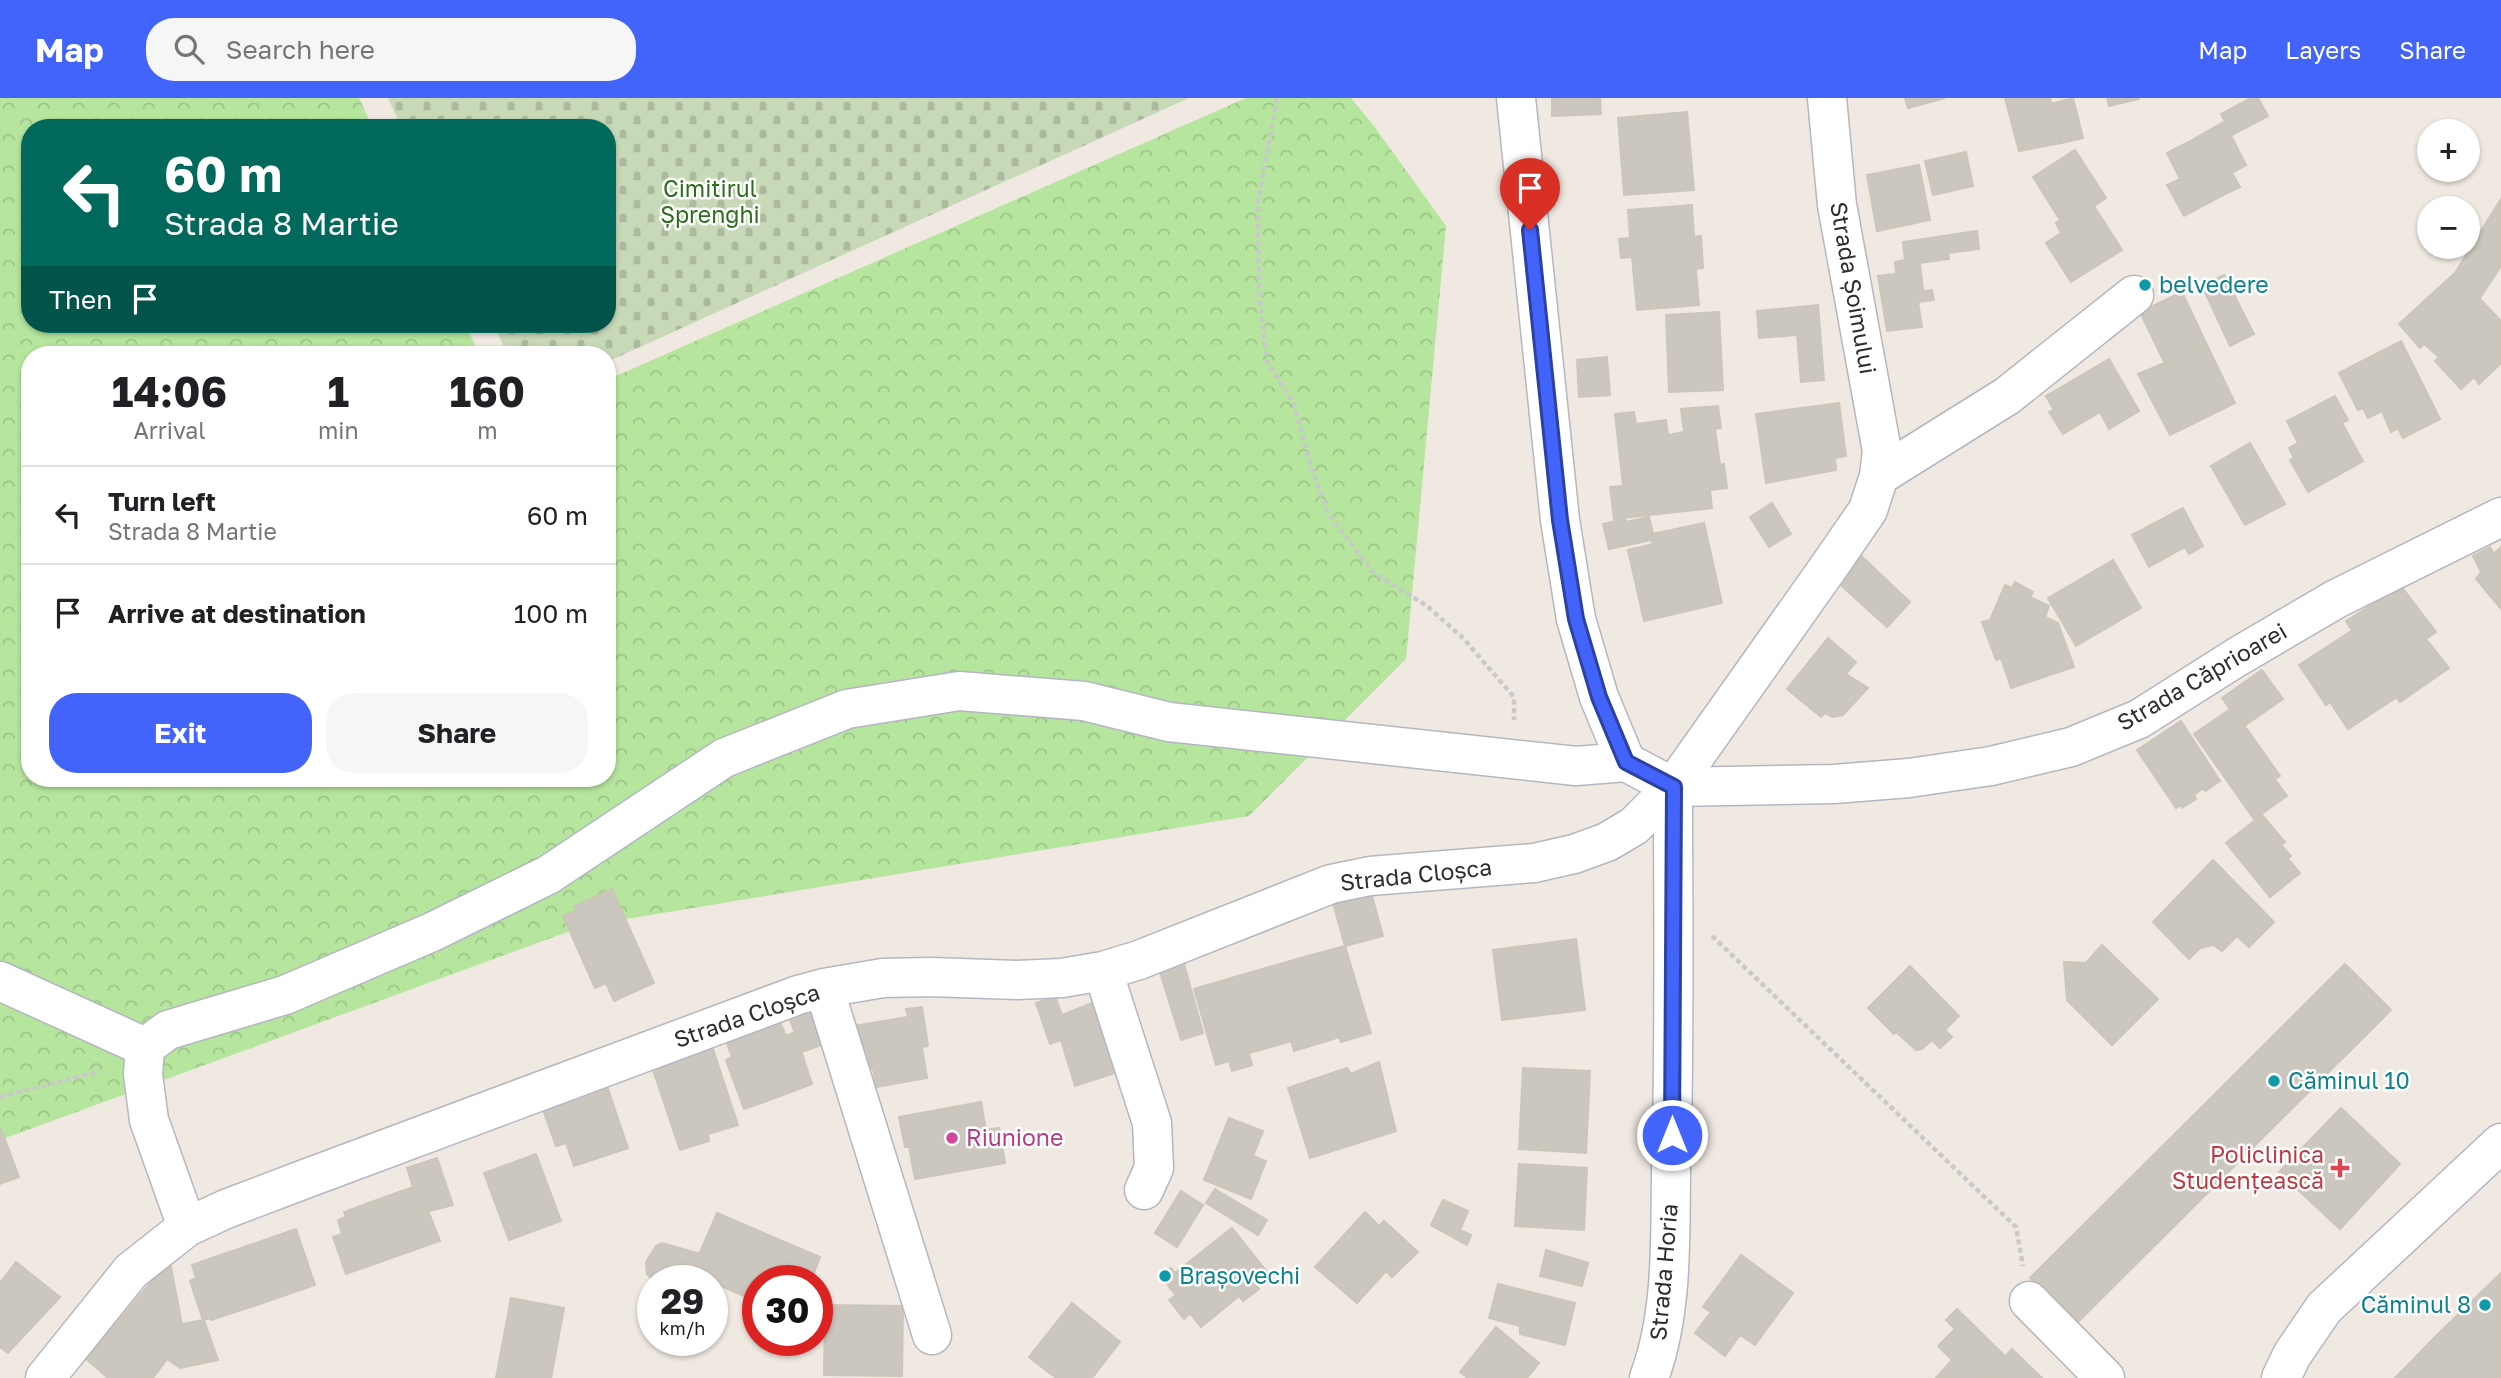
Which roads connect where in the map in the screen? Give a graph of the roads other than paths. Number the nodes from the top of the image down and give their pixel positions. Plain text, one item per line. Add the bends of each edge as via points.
1 (1516, 98) edge
2 (1827, 98) edge
3 (2134, 295) dead end
4 (1879, 477) junction
5 (2501, 516) edge
6 (1626, 762) junction
7 (1674, 787) junction
8 (1103, 971) junction
9 (0, 981) edge
10 (824, 988) junction
11 (144, 1061) junction
12 (2501, 1143) edge
13 (1144, 1191) dead end
14 (187, 1227) junction
15 (2029, 1301) road end
16 (932, 1335) dead end
17 (45, 1378) edge
18 (1649, 1378) edge
19 (2105, 1378) edge
20 (2281, 1378) edge

1 - 6 street via 1560,520 1576,619 1599,697
2 - 4 street, Strada Șoimului via 1837,205 1882,451
3 - 4 street via 2007,396
4 - 7 street, Strada Șoimului via 1868,510
5 - 7 street, Strada Căprioarei via 2336,599 2139,719 2071,747 1991,766 1909,778
6 - 7 street
6 - 11 street via 1576,766 1516,760 1168,722 1084,701 959,691 847,709 724,758 548,875 432,932 285,995 168,1030
7 - 8 street, Strada Cloșca via 1634,826 1574,854 1534,863 1370,876 1331,884
7 - 18 street, Strada Horia via 1669,1260 1658,1355
8 - 10 street, Strada Cloșca via 1017,980 883,978
8 - 13 street via 1152,1123 1153,1168
9 - 11 street
10 - 14 street, Strada Cloșca via 317,1174
10 - 16 street
11 - 14 street via 149,1120
12 - 20 street via 2324,1308
14 - 17 street, Strada Cloșca via 131,1271
15 - 19 street

